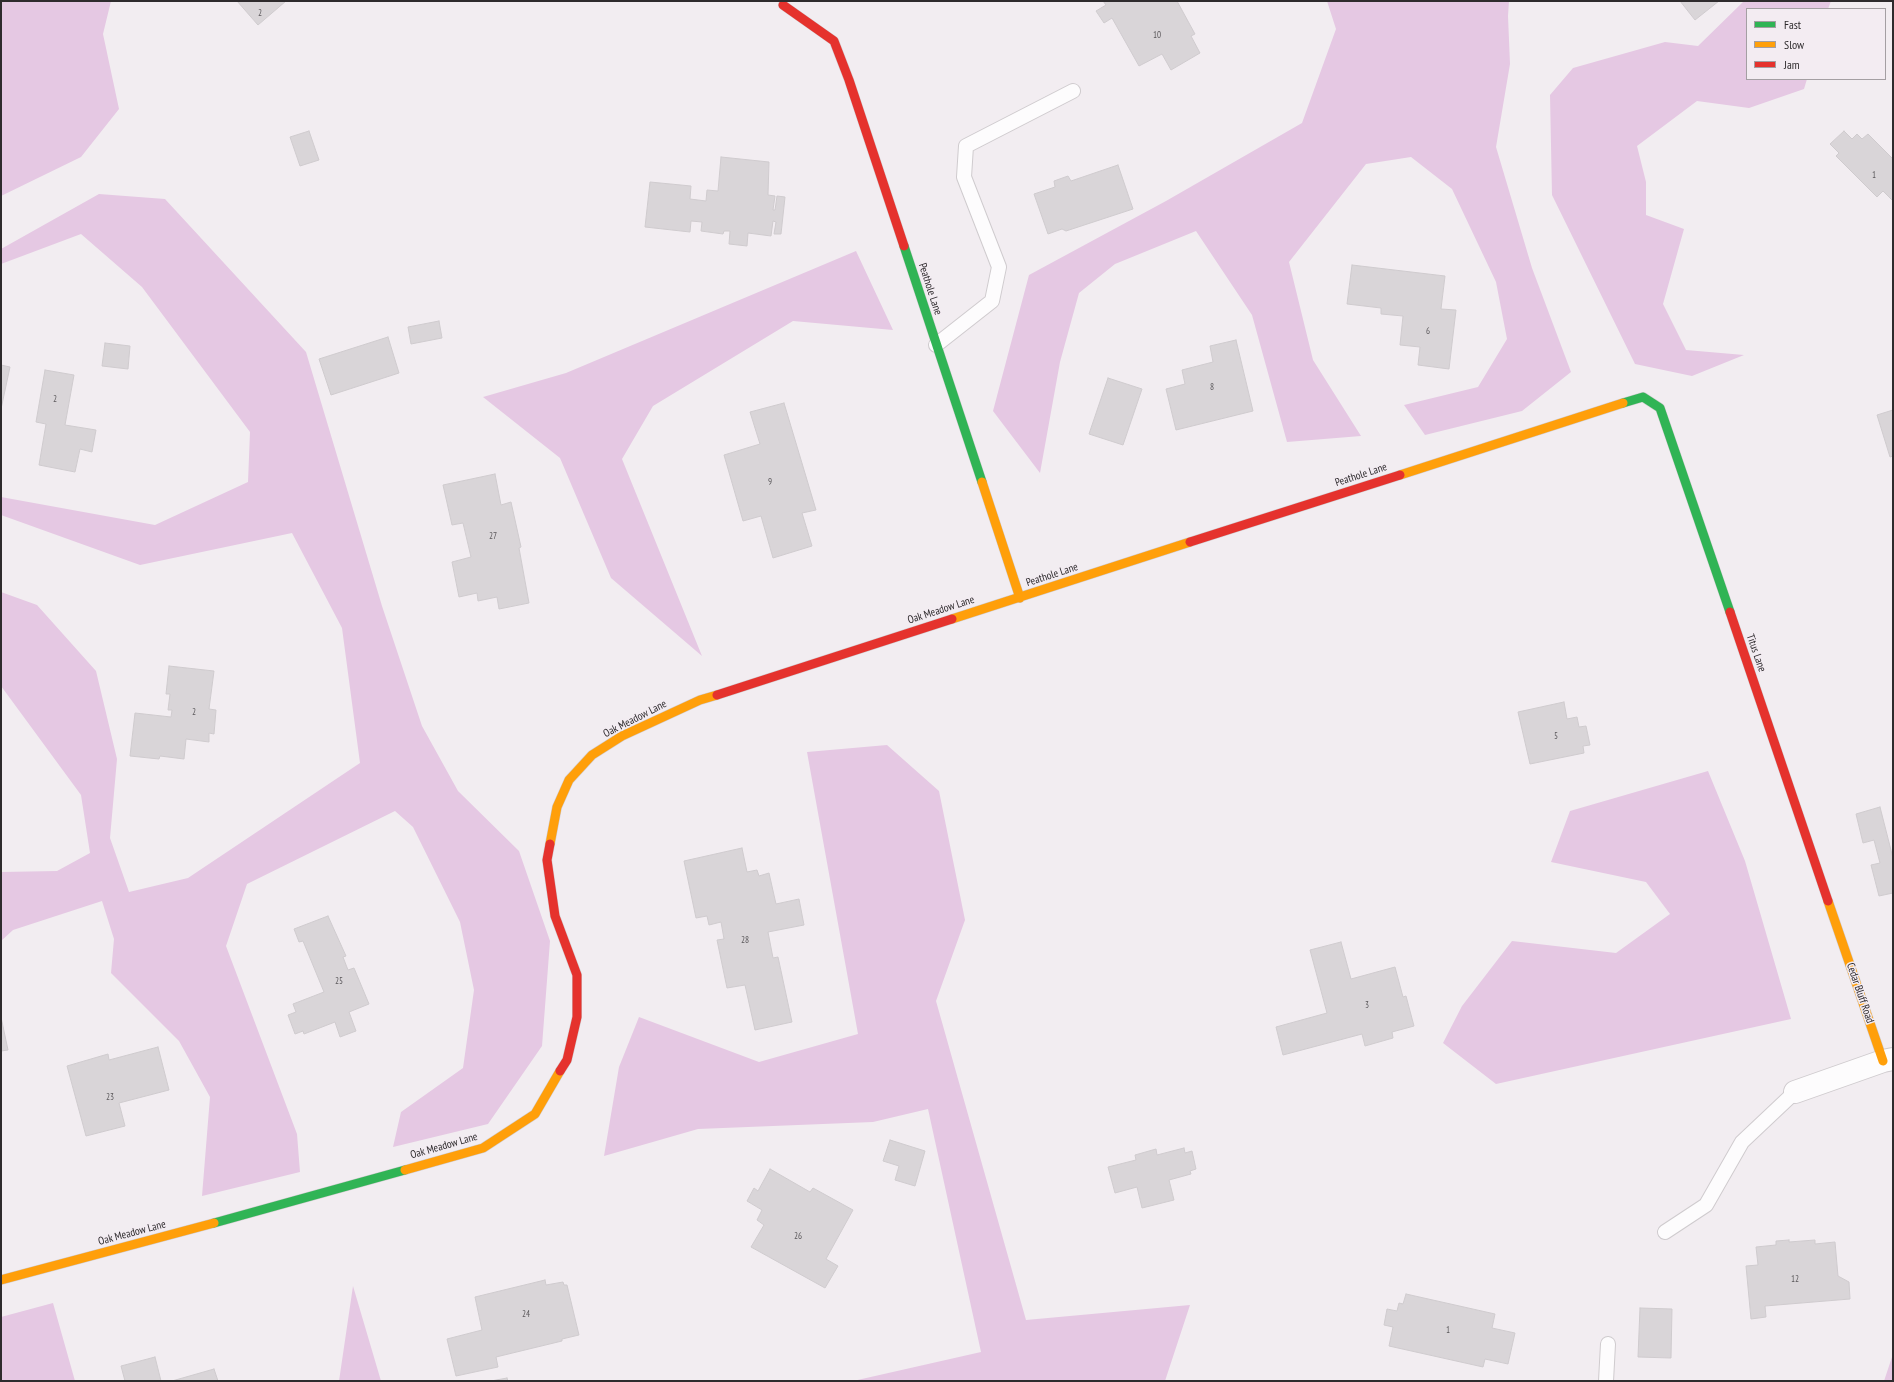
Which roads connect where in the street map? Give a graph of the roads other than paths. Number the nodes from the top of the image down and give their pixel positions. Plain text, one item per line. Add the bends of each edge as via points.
1 (783, 5) dead end
2 (1074, 91) dead end
3 (936, 345) junction
4 (1643, 396) joint
5 (1020, 598) junction
6 (1837, 924) joint
7 (1888, 1060) edge
8 (1795, 1092) joint
9 (1665, 1232) dead end
10 (1, 1280) edge
11 (1608, 1344) dead end
12 (1606, 1381) edge

1 - 3 street, Peathole Lane via 834,41
2 - 3 lane via 966,146 964,176 999,267 992,301
3 - 5 street, Peathole Lane
4 - 5 street, Peathole Lane
4 - 6 street, Titus Lane via 1660,408
5 - 10 street, Oak Meadow Lane via 700,700 622,736 592,755 568,780 557,807 547,860 555,916 577,975 577,1016 567,1060 535,1114 483,1148
6 - 7 street, Cedar Bluff Road
7 - 8 street, Cedar Bluff Road
8 - 9 lane via 1742,1142 1706,1205
11 - 12 lane

